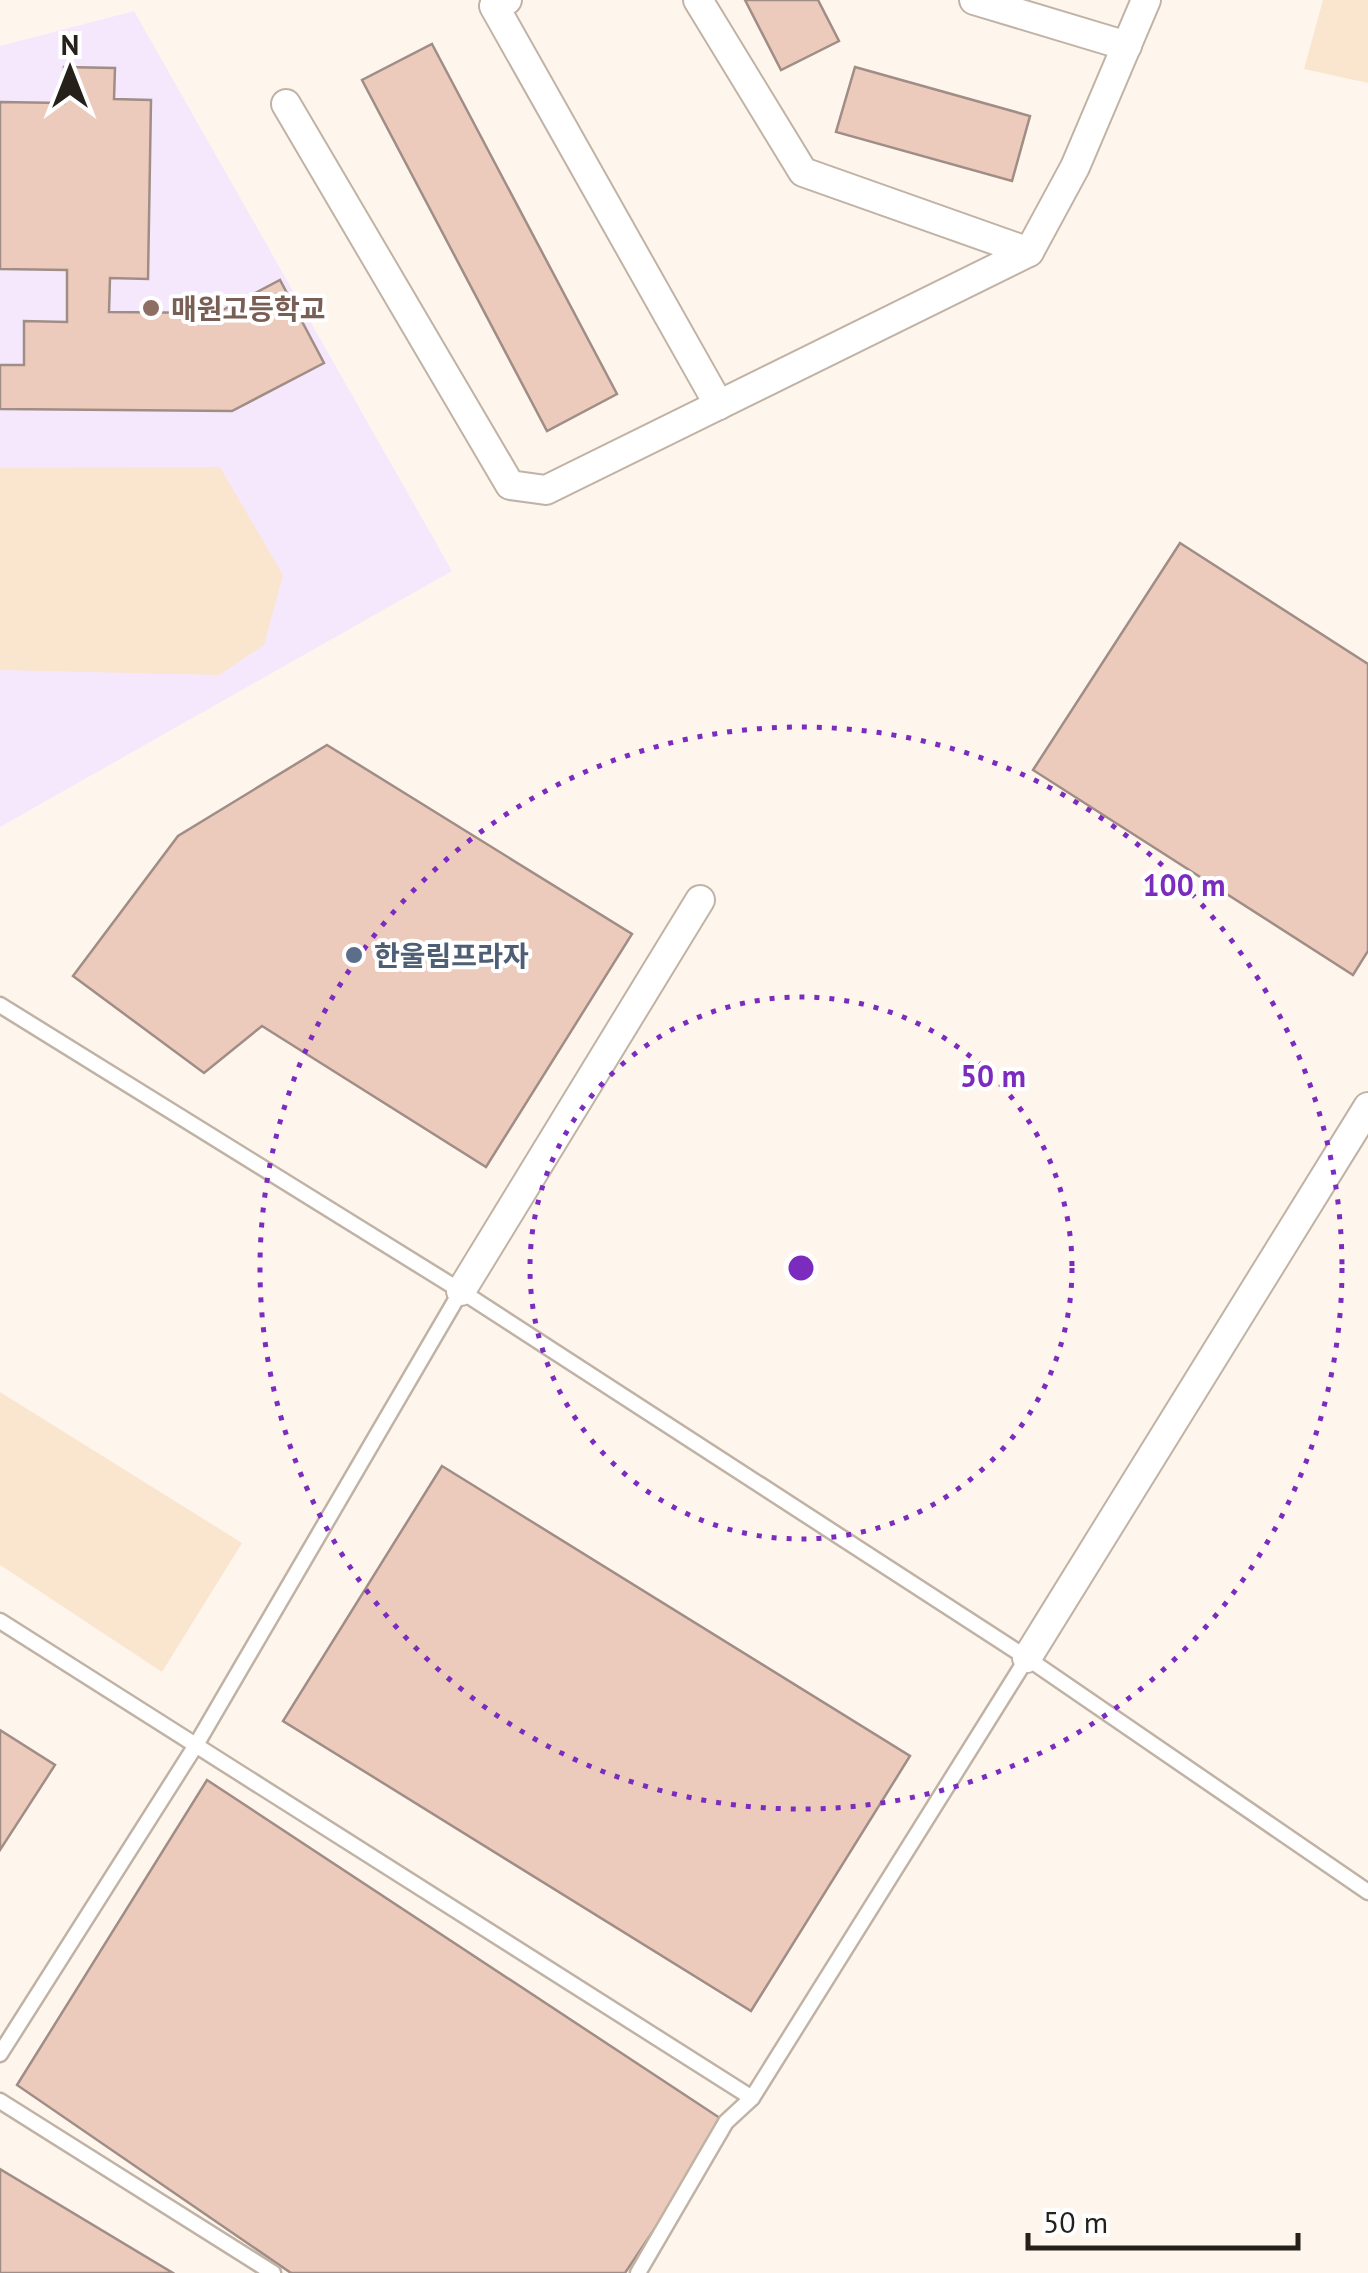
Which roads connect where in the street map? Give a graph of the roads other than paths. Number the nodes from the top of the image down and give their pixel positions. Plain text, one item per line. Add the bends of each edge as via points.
1 (507, 0) edge
2 (698, 0) edge
3 (974, 0) edge
4 (1146, 0) edge
5 (1127, 46) junction
6 (286, 104) dead end
7 (1029, 252) junction
8 (719, 405) junction
9 (700, 900) dead end
10 (0, 1005) edge
11 (1368, 1107) edge
12 (461, 1291) junction
13 (0, 1621) edge
14 (1026, 1658) junction
15 (196, 1745) junction
16 (1368, 1892) edge
17 (0, 2054) edge
18 (752, 2098) junction
19 (0, 2101) edge
20 (273, 2273) edge
21 (638, 2273) edge

1 - 8 street via 494,6
2 - 7 street via 803,172
3 - 5 street
4 - 5 street
5 - 7 street
6 - 8 street via 510,485 546,490
7 - 8 street
9 - 12 street
10 - 12 lane
11 - 14 street
12 - 14 lane
12 - 15 lane
13 - 15 lane
14 - 16 lane
14 - 18 lane
15 - 17 lane
15 - 18 lane
18 - 21 lane via 726,2122
19 - 20 lane

